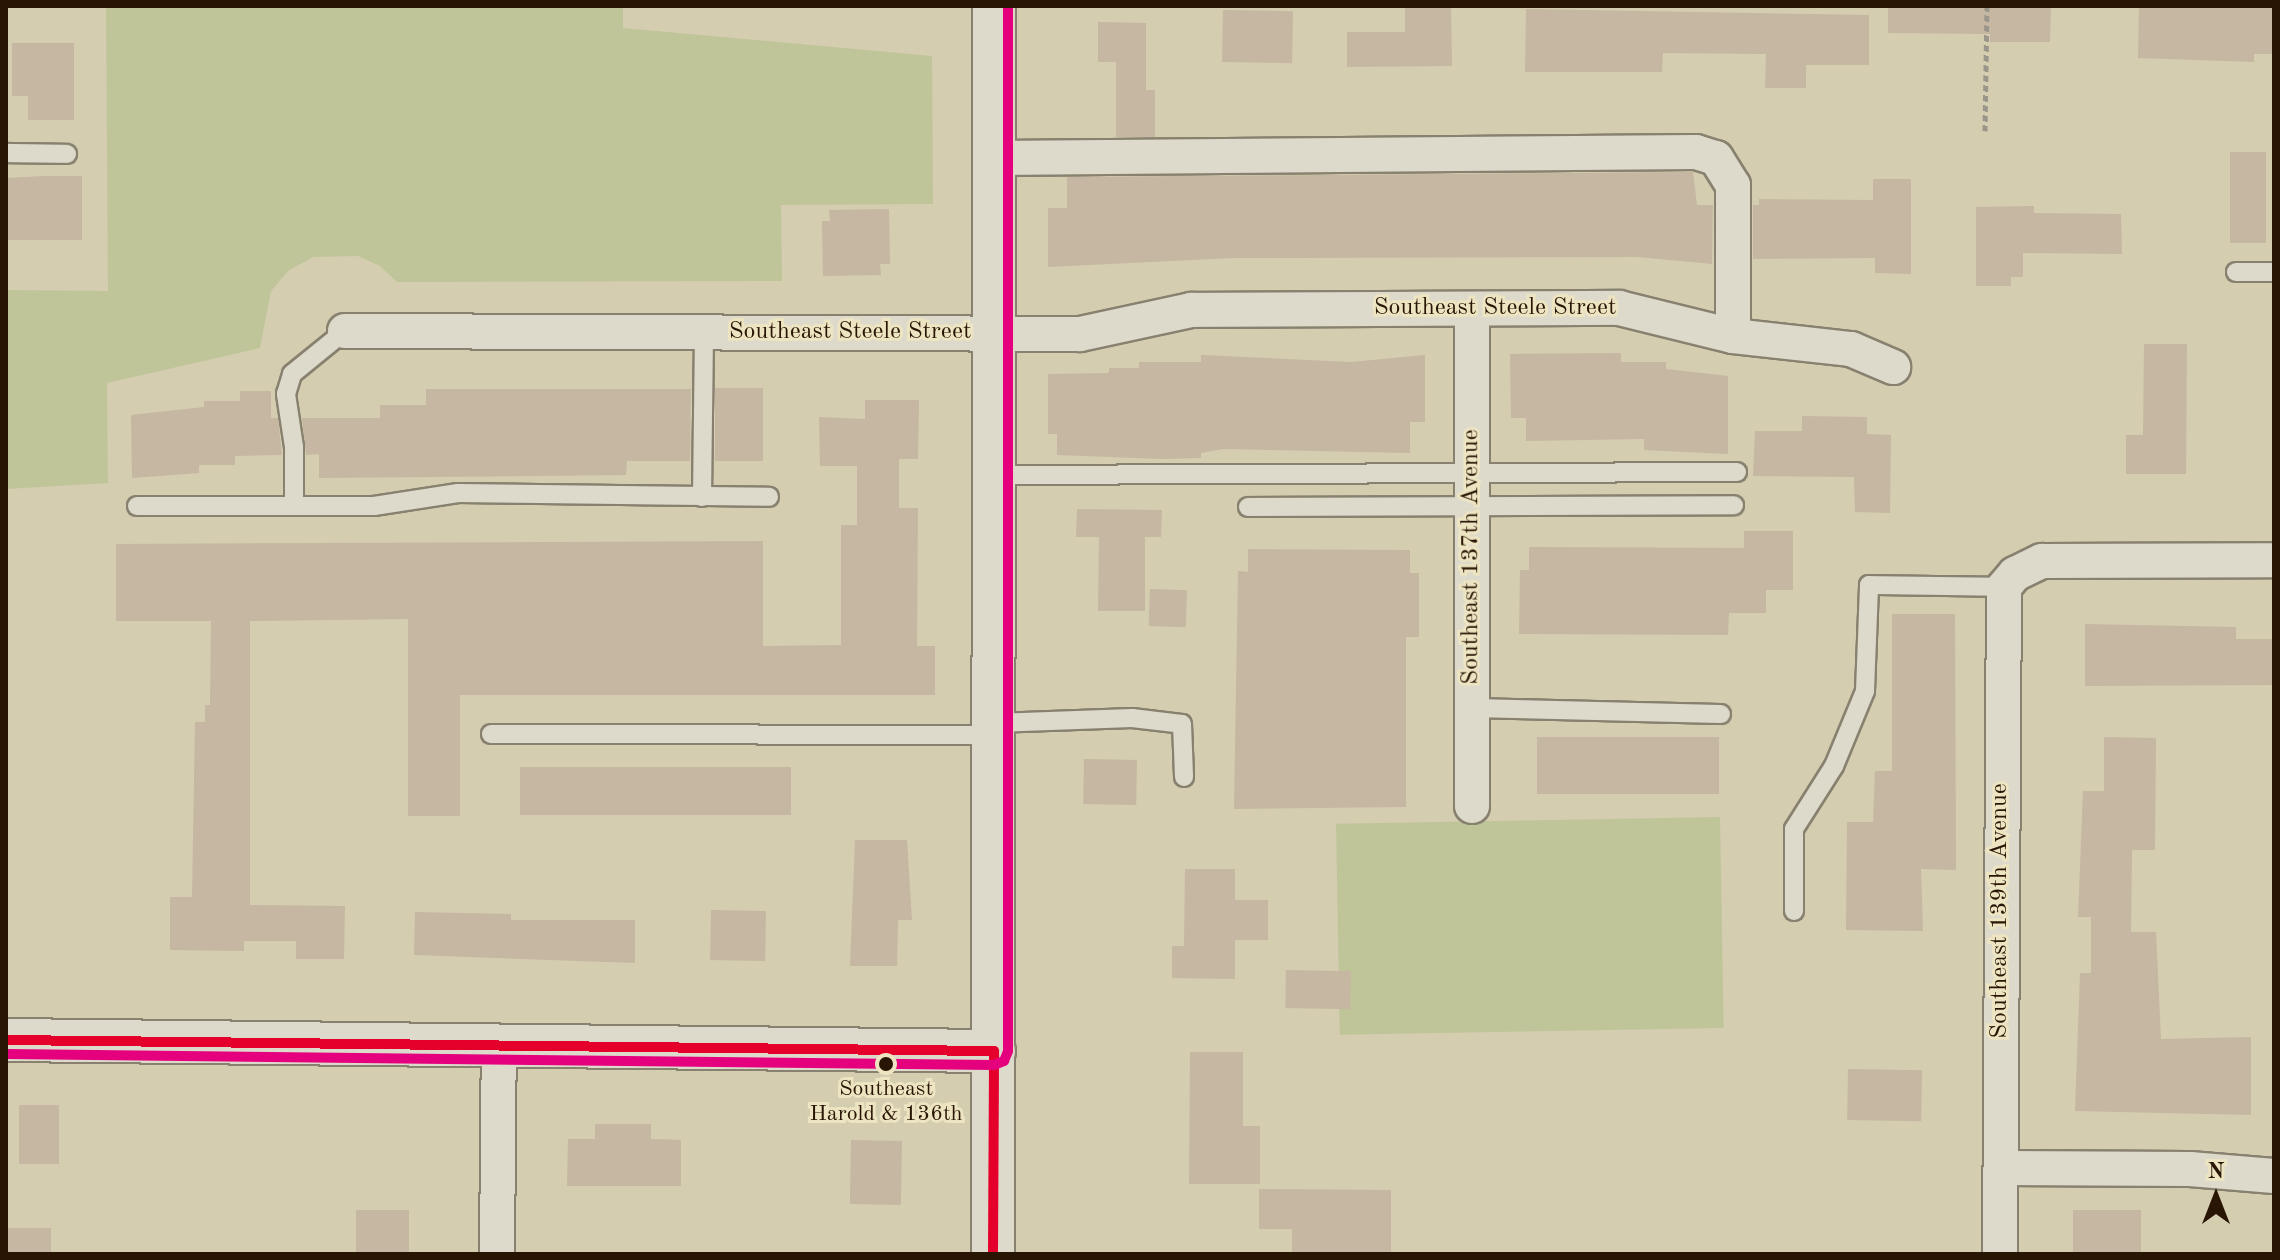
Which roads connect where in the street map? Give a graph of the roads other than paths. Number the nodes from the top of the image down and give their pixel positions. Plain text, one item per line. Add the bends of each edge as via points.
1 (994, 6) edge
2 (6, 153) edge
3 (67, 154) dead end
4 (993, 158) junction
5 (2236, 272) dead end
6 (2274, 272) edge
7 (1472, 309) junction
8 (345, 331) joint
9 (704, 333) junction
10 (993, 334) junction
11 (1733, 336) junction
12 (1893, 367) dead end
13 (1737, 472) dead end
14 (1472, 473) junction
15 (994, 475) junction
16 (702, 497) junction
17 (769, 497) dead end
18 (1734, 505) dead end
19 (137, 506) dead end
20 (294, 506) junction
21 (1473, 506) junction
22 (1248, 507) dead end
23 (2274, 560) edge
24 (2010, 581) junction
25 (1472, 708) junction
26 (1721, 714) dead end
27 (995, 729) junction
28 (491, 734) dead end
29 (1184, 777) dead end
30 (1472, 806) dead end
31 (1794, 911) dead end
32 (6, 1040) edge
33 (499, 1045) junction
34 (994, 1051) junction
35 (2001, 1168) junction
36 (2274, 1176) edge
37 (497, 1254) edge
38 (993, 1254) edge
39 (2000, 1254) edge

1 - 4 street
2 - 3 lane
4 - 10 street
4 - 11 street via 1696,152 1716,158 1733,185
5 - 6 lane
7 - 10 street, Southeast Steele Street via 1191,310 1080,334
7 - 11 street, Southeast Steele Street via 1619,308
7 - 14 street, Southeast 137th Avenue
8 - 9 street, Southeast Steele Street
8 - 20 lane via 292,374 289,384
9 - 10 street, Southeast Steele Street
9 - 16 lane
10 - 15 street
11 - 12 street, Southeast Steele Street via 1808,340 1851,349
13 - 14 lane
14 - 15 lane
14 - 21 street, Southeast 137th Avenue
15 - 27 street
16 - 17 lane
16 - 20 lane via 458,493 374,506
18 - 21 lane
19 - 20 lane
21 - 22 lane
21 - 25 street, Southeast 137th Avenue
23 - 24 street via 2042,561
24 - 31 lane via 1869,585 1865,691 1834,766 1794,829
24 - 35 street, Southeast 139th Avenue
25 - 26 lane
25 - 30 street, Southeast 137th Avenue
27 - 28 lane
27 - 29 lane via 1132,718 1182,724
27 - 34 street
32 - 33 street
33 - 34 street
33 - 37 street
34 - 38 street
35 - 36 street via 2190,1169
35 - 39 street, Southeast 139th Avenue

